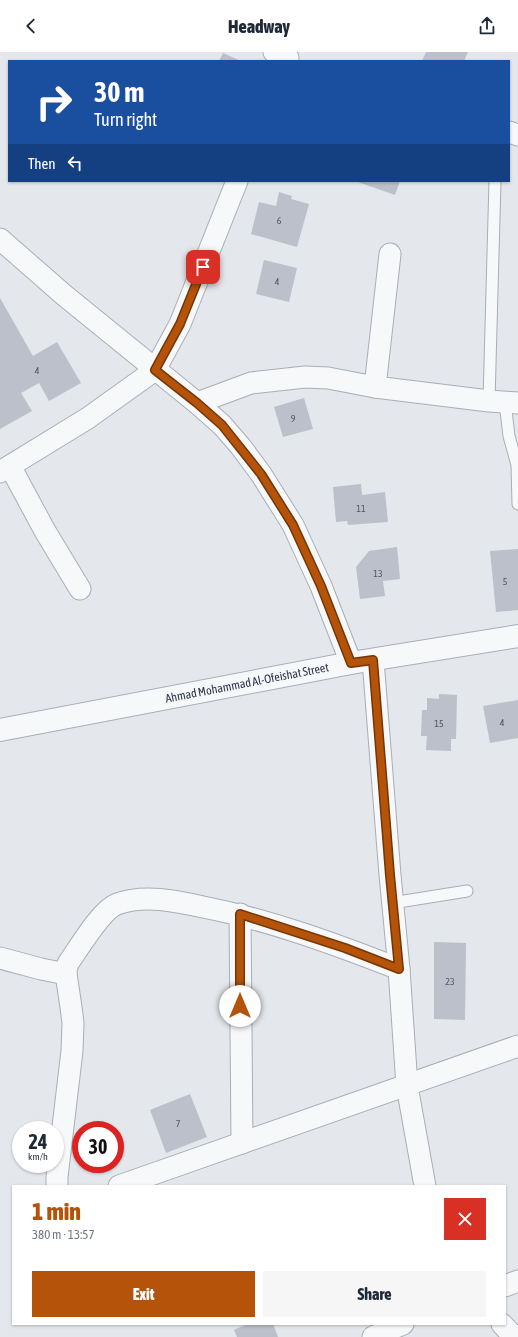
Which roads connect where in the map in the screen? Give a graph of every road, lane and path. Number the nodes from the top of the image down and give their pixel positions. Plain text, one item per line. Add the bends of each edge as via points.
1 (237, 182) edge
2 (496, 182) edge
3 (0, 238) edge
4 (390, 254) dead end
5 (155, 370) junction
6 (375, 387) junction
7 (504, 402) edge
8 (197, 403) junction
9 (5, 469) edge
10 (518, 504) edge
11 (80, 589) dead end
12 (518, 636) edge
13 (373, 660) junction
14 (351, 663) junction
15 (0, 730) edge
16 (467, 891) dead end
17 (392, 903) junction
18 (240, 914) junction
19 (0, 958) edge
20 (399, 969) junction
21 (66, 974) junction
22 (518, 1046) edge
23 (407, 1086) junction
24 (242, 1143) junction
25 (57, 1185) edge
26 (122, 1185) edge
27 (425, 1185) edge
28 (518, 1281) edge
29 (506, 1286) edge
30 (401, 1325) edge
31 (503, 1325) edge
32 (373, 1337) edge
33 (514, 1337) edge

1 - 5 street via 180,324
2 - 7 lane
3 - 5 street
4 - 6 street
5 - 8 street
5 - 9 street via 88,418
6 - 7 street
6 - 8 street via 328,378 275,379 251,382
7 - 10 lane via 516,465
8 - 14 street via 222,425 241,447 293,525 321,586
9 - 11 street
12 - 13 street, Ahmad Mohammad Al-Ofeishat Street
13 - 14 street, Ahmad Mohammad Al-Ofeishat Street
13 - 17 street
14 - 15 street, Ahmad Mohammad Al-Ofeishat Street
16 - 17 lane
17 - 20 street
18 - 20 street via 345,948
18 - 21 street via 151,899 114,905 91,930 68,963
18 - 24 street
19 - 21 street
20 - 23 street
21 - 25 street via 73,1023 72,1051
22 - 23 street
23 - 24 street
23 - 27 street
24 - 26 street
28 - 29 street
30 - 32 street
31 - 33 street

